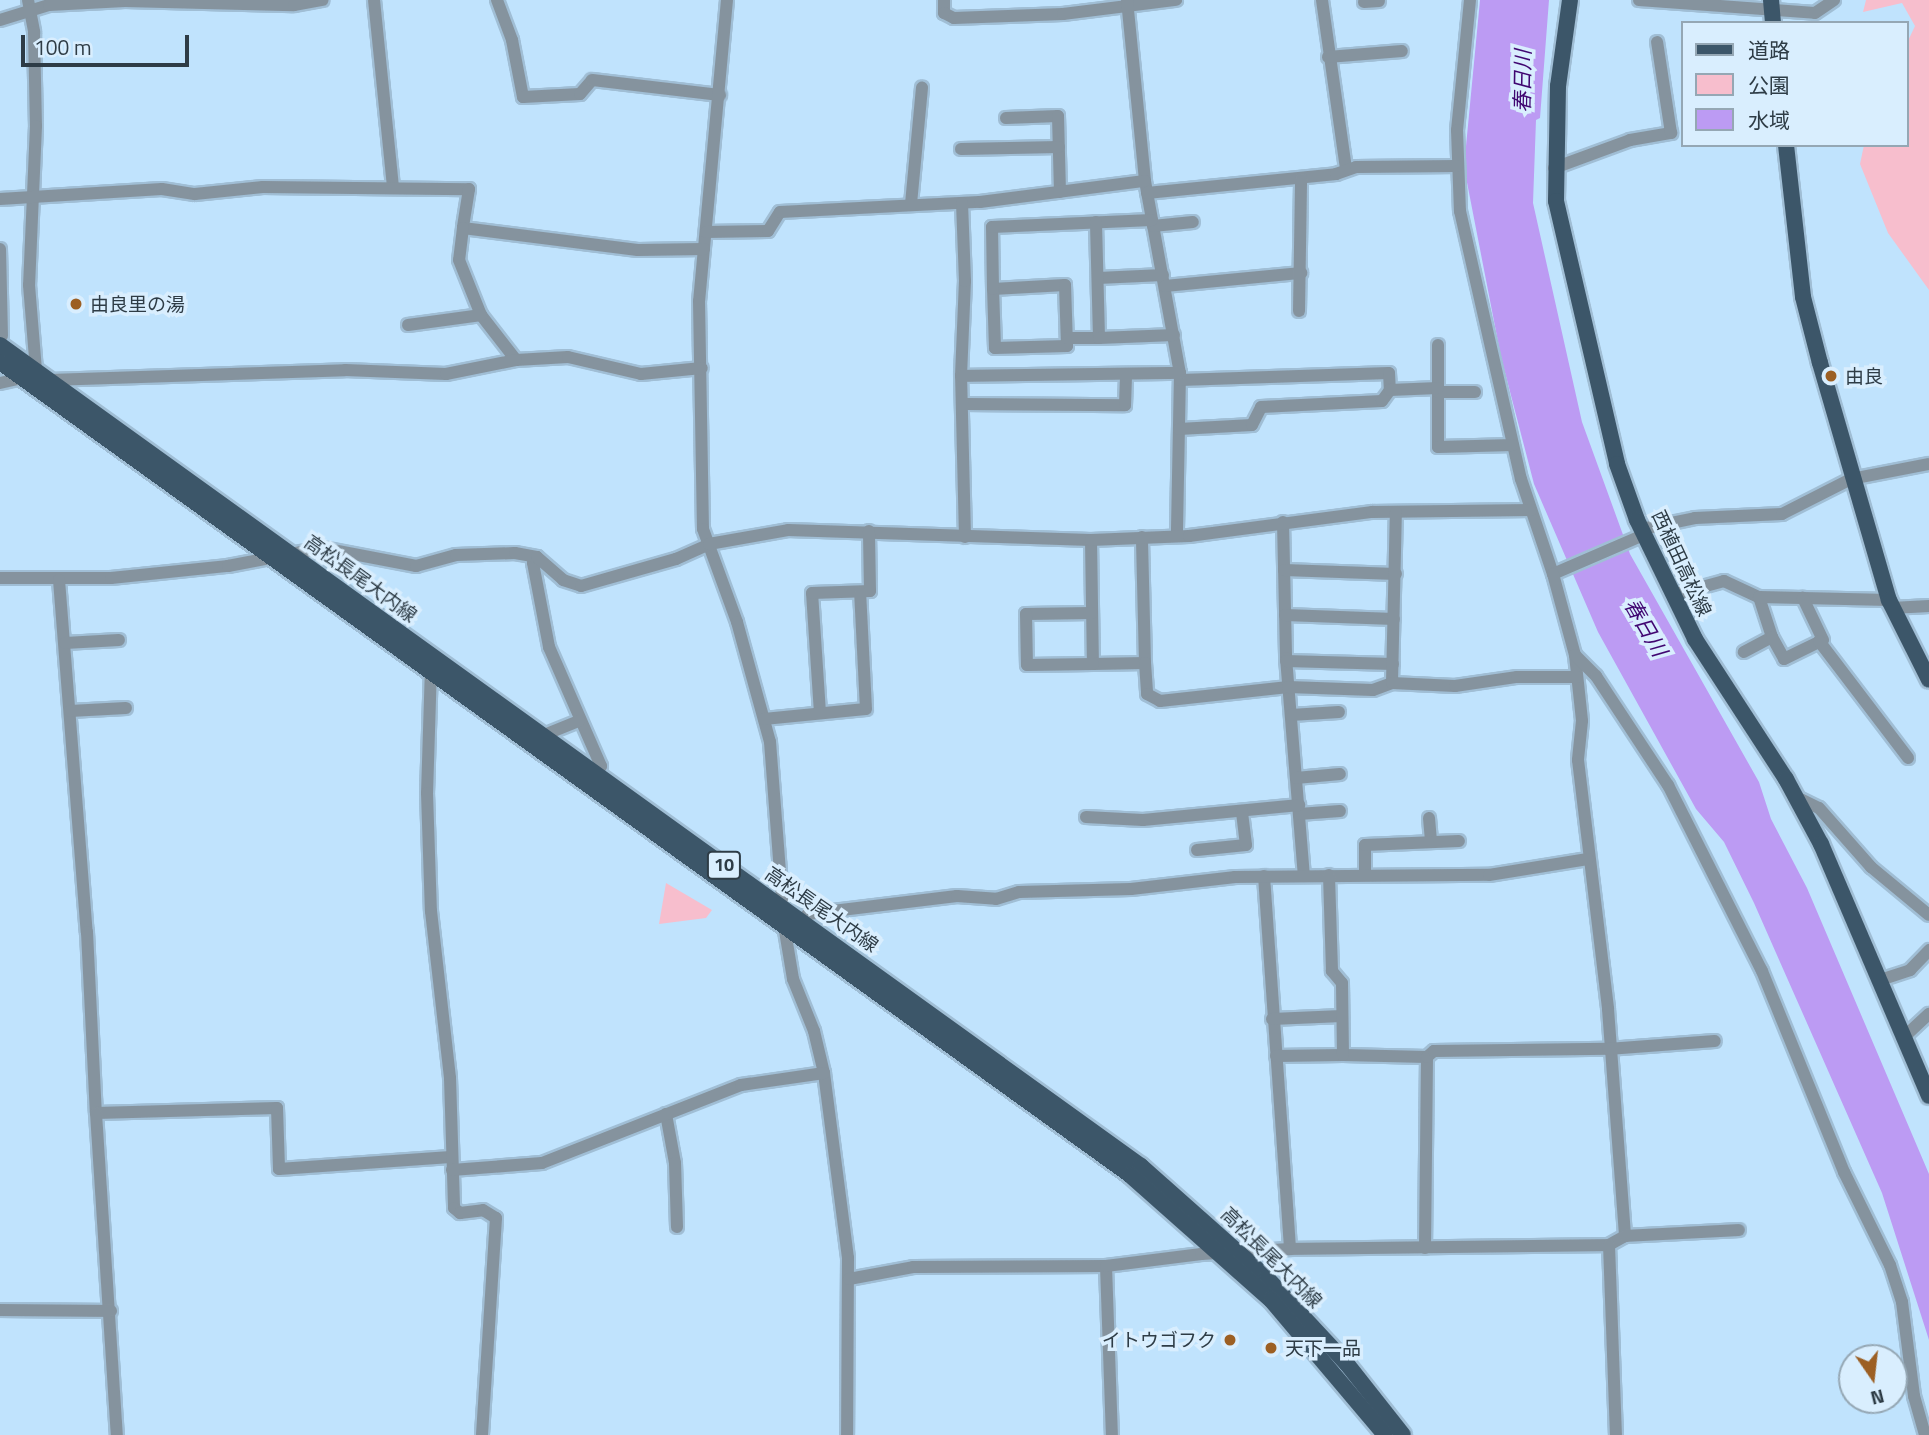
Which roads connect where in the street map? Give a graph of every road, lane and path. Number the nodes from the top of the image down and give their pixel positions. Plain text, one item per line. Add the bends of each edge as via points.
1 (323, 0) edge
2 (374, 0) edge
3 (496, 0) edge
4 (727, 0) edge
5 (944, 0) edge
6 (1176, 0) edge
7 (1322, 0) edge
8 (1379, 0) edge
9 (1385, 0) edge
10 (1471, 0) edge
11 (1570, 0) edge
12 (1639, 0) edge
13 (1834, 0) edge
14 (1127, 2) edge
15 (1364, 2) dead end
16 (29, 6) edge
17 (1772, 11) edge
18 (0, 20) edge
19 (1657, 42) dead end
20 (1402, 51) dead end
21 (1328, 57) junction
22 (922, 88) dead end
23 (720, 95) junction
24 (1006, 118) dead end
25 (1059, 147) junction
26 (1786, 147) edge
27 (961, 149) dead end
28 (1457, 166) junction
29 (1346, 168) junction
30 (1554, 168) junction
31 (1301, 179) junction
32 (393, 187) junction
33 (1146, 187) junction
34 (1060, 192) junction
35 (32, 198) junction
36 (0, 199) edge
37 (961, 203) junction
38 (911, 204) junction
39 (1096, 222) junction
40 (1193, 222) dead end
41 (1153, 223) junction
42 (463, 228) junction
43 (706, 232) junction
44 (0, 249) edge
45 (704, 249) junction
46 (1301, 274) junction
47 (1098, 278) junction
48 (1164, 280) junction
49 (993, 289) junction
50 (1299, 311) dead end
51 (481, 316) junction
52 (408, 325) dead end
53 (1174, 335) junction
54 (1067, 338) junction
55 (1099, 338) junction
56 (1, 341) edge
57 (1438, 345) dead end
58 (516, 360) junction
59 (0, 362) edge
60 (702, 368) junction
61 (29, 374) junction
62 (1126, 375) junction
63 (961, 376) junction
64 (1180, 376) junction
65 (50, 380) junction
66 (0, 383) edge
67 (1390, 390) junction
68 (1438, 390) junction
69 (1475, 392) dead end
70 (963, 404) junction
71 (1179, 429) junction
72 (1513, 444) junction
73 (1929, 464) edge
74 (1850, 479) junction
75 (1531, 510) junction
76 (1396, 512) junction
77 (1283, 522) junction
78 (1642, 529) junction
79 (869, 531) junction
80 (1177, 536) junction
81 (965, 537) junction
82 (1142, 537) junction
83 (1091, 540) junction
84 (709, 544) junction
85 (289, 551) junction
86 (270, 556) junction
87 (537, 557) junction
88 (1284, 570) junction
89 (1557, 572) junction
90 (1396, 574) junction
91 (0, 578) edge
92 (59, 580) junction
93 (860, 592) junction
94 (1674, 595) junction
95 (1759, 597) junction
96 (1803, 598) junction
97 (1890, 604) junction
98 (1929, 606) edge
99 (1092, 613) junction
100 (1285, 615) junction
101 (1394, 619) junction
102 (1772, 637) junction
103 (119, 640) dead end
104 (1819, 641) junction
105 (65, 643) junction
106 (1744, 652) dead end
107 (430, 654) junction
108 (1574, 655) junction
109 (1286, 661) junction
110 (1145, 663) junction
111 (1093, 664) junction
112 (1392, 664) junction
113 (431, 673) junction
114 (1577, 677) junction
115 (1929, 680) edge
116 (1392, 683) junction
117 (1288, 687) junction
118 (126, 708) dead end
119 (70, 711) junction
120 (1339, 712) dead end
121 (820, 713) junction
122 (1291, 715) junction
123 (764, 719) junction
124 (579, 721) junction
125 (544, 735) junction
126 (1908, 758) dead end
127 (596, 774) junction
128 (1339, 774) dead end
129 (1296, 778) junction
130 (1796, 797) junction
131 (1299, 810) junction
132 (1242, 811) junction
133 (1340, 811) dead end
134 (1086, 817) dead end
135 (1429, 818) dead end
136 (1459, 841) dead end
137 (1431, 842) junction
138 (1197, 850) dead end
139 (1588, 859) junction
140 (1304, 874) junction
141 (1365, 874) junction
142 (1329, 875) junction
143 (1264, 876) junction
144 (782, 906) junction
145 (1929, 915) edge
146 (802, 920) junction
147 (784, 925) junction
148 (1929, 950) edge
149 (1880, 980) junction
150 (1929, 1014) edge
151 (1342, 1016) junction
152 (1272, 1019) junction
153 (1904, 1037) junction
154 (1715, 1041) dead end
155 (1608, 1049) junction
156 (1343, 1055) junction
157 (1276, 1056) junction
158 (1427, 1057) junction
159 (824, 1073) junction
160 (1929, 1096) edge
161 (1049, 1106) junction
162 (96, 1113) junction
163 (666, 1114) junction
164 (451, 1164) junction
165 (677, 1227) dead end
166 (1739, 1230) dead end
167 (1625, 1236) junction
168 (1609, 1245) junction
169 (1425, 1248) junction
170 (1290, 1249) junction
171 (1241, 1252) junction
172 (1222, 1253) junction
173 (1106, 1266) junction
174 (849, 1279) junction
175 (0, 1310) edge
176 (111, 1311) junction
177 (117, 1435) edge
178 (482, 1435) edge
179 (847, 1435) edge
180 (1112, 1435) edge
181 (1385, 1435) edge
182 (1404, 1435) edge
183 (1616, 1435) edge
184 (1925, 1435) edge

1 - 16 street via 294,5 125,1
2 - 32 street
3 - 23 street via 512,40 523,97 580,94 592,80
4 - 23 street
5 - 14 street via 944,13 954,18 1063,14
6 - 14 street
7 - 21 street
8 - 9 street
8 - 15 street
10 - 28 street
11 - 30 main road, 西植田高松線 via 1558,86
12 - 17 street
13 - 17 street via 1815,13
14 - 33 street
16 - 18 street
16 - 35 street via 36,126
19 - 30 street via 1671,133 1630,140
20 - 21 street
21 - 29 street
22 - 38 street
23 - 43 street
24 - 25 street via 1058,116
25 - 27 street
25 - 34 street
26 - 74 main road via 1803,297
28 - 29 street
28 - 72 street via 1465,240
29 - 31 street
30 - 78 main road, 西植田高松線 via 1556,201 1593,369 1617,464
31 - 33 street
31 - 46 street
32 - 35 street via 263,187 195,194 162,190
32 - 42 street via 469,189
33 - 34 street
33 - 41 street
34 - 37 street
35 - 36 street
35 - 61 street
37 - 38 street
37 - 63 street via 965,281
38 - 43 street via 780,212 768,231
39 - 41 street
39 - 47 street
39 - 49 street via 992,227
40 - 41 street
41 - 48 street
42 - 45 street via 638,250
42 - 51 street via 459,260
43 - 45 street
44 - 56 street
45 - 60 street via 699,301
46 - 48 street
46 - 50 street
47 - 48 street
47 - 55 street
48 - 53 street
49 - 54 street via 1065,285
49 - 54 street via 995,348 1068,346
51 - 52 street
51 - 58 street
53 - 55 street
53 - 64 street
54 - 55 street
56 - 61 main road, 高松長尾大内線 / 10
57 - 68 street
58 - 60 street via 568,357 641,374
58 - 65 street via 446,374 345,370
59 - 61 main road, 高松長尾大内線 / 10
60 - 84 street via 702,513
61 - 65 main road, 高松長尾大内線 / 10
61 - 66 street
61 - 86 main road, 高松長尾大内線 / 10
62 - 63 street
62 - 64 street
62 - 70 street via 1125,405
63 - 70 street
64 - 67 street via 1389,373
64 - 71 street
65 - 85 main road, 高松長尾大内線 / 10
67 - 68 street
67 - 71 street via 1382,401 1261,407 1252,425
68 - 69 street
68 - 72 street via 1438,447
70 - 81 street
71 - 80 street
72 - 75 street
73 - 74 street
74 - 78 street via 1782,514 1695,518
74 - 97 main road
75 - 76 street
75 - 89 street
76 - 77 street
76 - 90 street
77 - 80 street
77 - 88 street
78 - 89 street via 1629,541
78 - 94 main road, 西植田高松線
79 - 81 street
79 - 84 street via 788,530
79 - 93 street via 870,591
80 - 82 street
81 - 83 street
82 - 83 street
82 - 110 street
83 - 99 street
84 - 87 street via 664,563 581,586 563,580
84 - 123 street
85 - 86 street
85 - 87 street via 345,549 416,566 456,555 494,552
85 - 107 main road, 高松長尾大内線 / 10
86 - 92 street via 228,566
86 - 113 main road, 高松長尾大内線 / 10
87 - 124 street via 533,563 549,647
88 - 90 street
88 - 100 street
89 - 108 street
90 - 101 street
91 - 92 street
92 - 105 street
93 - 121 street via 866,709
93 - 121 street via 811,593
94 - 95 street via 1724,581
94 - 130 main road, 西植田高松線 via 1695,639
95 - 96 street
95 - 102 street
96 - 97 street
96 - 104 street via 1823,640
97 - 98 street
97 - 115 main road
99 - 111 street
99 - 111 street via 1026,614 1027,665
100 - 101 street
100 - 109 street
101 - 112 street
102 - 104 street via 1784,659
102 - 106 street
103 - 105 street
104 - 126 street
105 - 119 street
107 - 113 street
107 - 125 main road, 高松長尾大内線 / 10
108 - 114 street
108 - 184 street via 1596,676 1668,785 1762,971 1844,1171 1890,1265 1902,1302 1914,1396
109 - 112 street
109 - 117 street
110 - 111 street
110 - 117 street via 1147,694 1160,701 1222,698
112 - 116 street
113 - 147 main road, 高松長尾大内線 / 10
113 - 164 street via 427,793 431,911 450,1078
114 - 116 street via 1517,677 1455,685
114 - 139 street via 1582,721 1578,760
116 - 117 street via 1373,690
117 - 122 street
118 - 119 street
119 - 162 street
120 - 122 street
121 - 123 street
122 - 129 street
123 - 144 street via 770,742
124 - 125 street
124 - 127 street via 601,766
125 - 127 main road, 高松長尾大内線 / 10
127 - 144 main road, 高松長尾大内線 / 10
128 - 129 street
129 - 131 street
130 - 145 street via 1819,808 1871,867
130 - 149 main road, 西植田高松線
131 - 132 street
131 - 133 street
131 - 140 street
132 - 134 street via 1143,820
132 - 138 street via 1246,845
135 - 137 street
136 - 137 street
137 - 141 street via 1366,845
139 - 141 street via 1489,875
139 - 155 street via 1608,1009
140 - 142 street
140 - 143 street
141 - 142 street
142 - 151 street via 1332,971 1342,983
143 - 146 street via 1132,889 1019,891 996,899 957,896 899,901 808,914
143 - 152 street
144 - 146 main road, 高松長尾大内線 / 10
144 - 147 street
146 - 161 main road, 高松長尾大内線 / 10
147 - 159 street via 793,979 814,1031
147 - 161 main road, 高松長尾大内線 / 10
148 - 149 street via 1910,970
149 - 153 main road, 西植田高松線
150 - 153 street
151 - 152 street
151 - 156 street
152 - 157 street
153 - 160 main road, 西植田高松線
154 - 155 street
155 - 158 street via 1434,1051
155 - 167 street
156 - 157 street
156 - 158 street
157 - 170 street
158 - 169 street
159 - 163 street via 741,1085
159 - 174 street via 845,1215
161 - 171 main road, 高松長尾大内線 / 10 via 1141,1166
161 - 172 main road, 高松長尾大内線 / 10
162 - 164 street via 277,1108 279,1168
162 - 176 street
163 - 164 street via 542,1163
163 - 165 street via 675,1163
164 - 178 street via 457,1212 483,1210 496,1218
166 - 167 street
167 - 168 street
168 - 169 street
168 - 183 street
169 - 170 street
170 - 171 street
171 - 172 street
171 - 182 main road, 高松長尾大内線 / 10 via 1347,1364
172 - 173 street
172 - 181 main road, 高松長尾大内線 / 10 via 1336,1373
173 - 174 street via 913,1267
173 - 180 street
174 - 179 street
175 - 176 street
176 - 177 street

